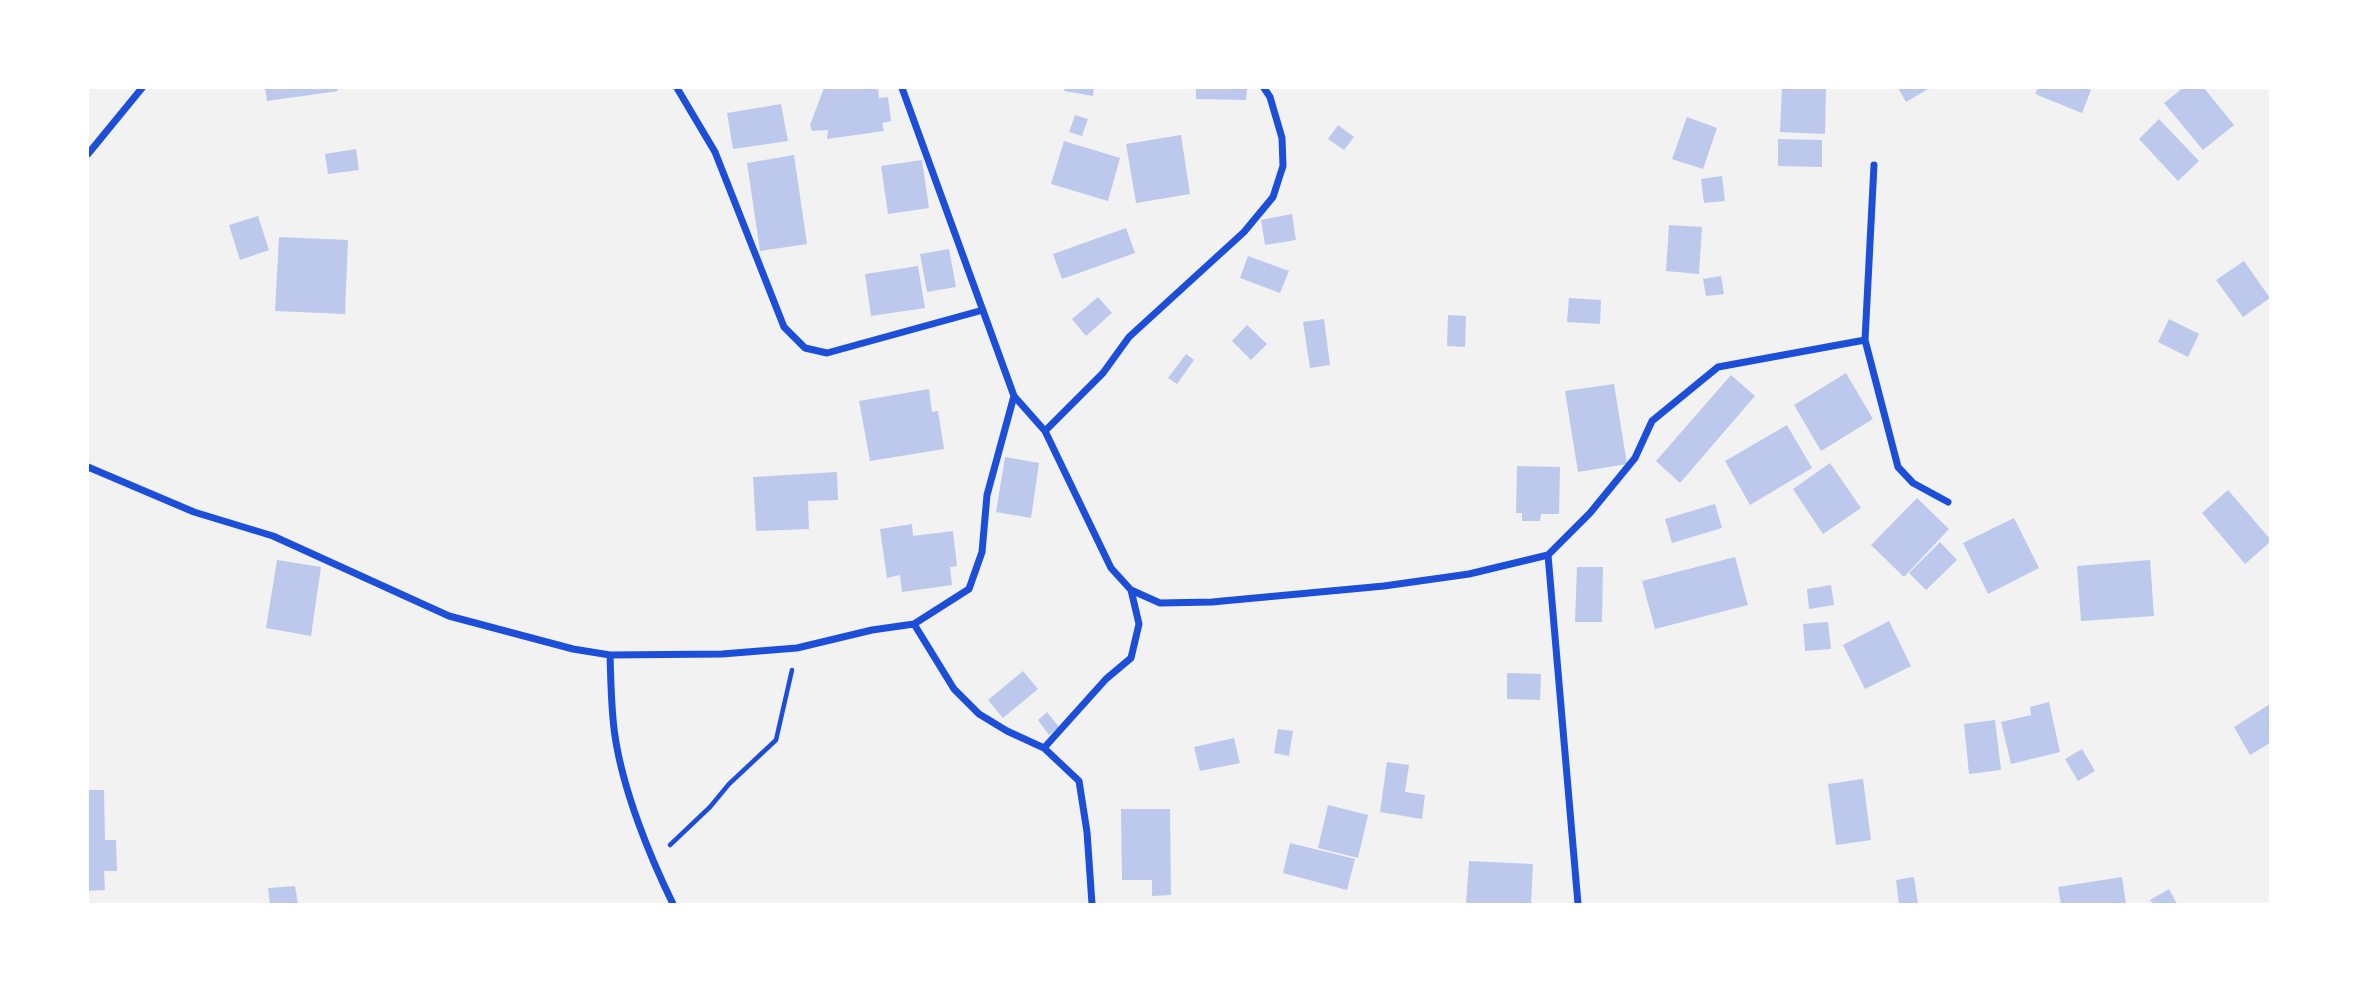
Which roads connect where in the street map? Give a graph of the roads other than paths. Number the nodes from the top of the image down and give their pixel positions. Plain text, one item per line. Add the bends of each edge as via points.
1 (142, 88) edge
2 (677, 88) edge
3 (901, 88) edge
4 (1265, 88) edge
5 (88, 154) edge
6 (1874, 165) dead end
7 (984, 310) junction
8 (1865, 340) junction
9 (1014, 396) junction
10 (1045, 431) junction
11 (88, 467) edge
12 (1948, 502) dead end
13 (1548, 555) junction
14 (1131, 590) junction
15 (915, 624) junction
16 (610, 655) junction
17 (1045, 748) junction
18 (673, 905) edge
19 (1092, 905) edge
20 (1578, 905) edge

1 - 5 street
2 - 7 street via 715,152 784,327 805,348 827,353
3 - 7 street
4 - 10 street via 1282,138 1283,166 1273,197 1244,232 1129,337 1104,373
6 - 8 street
7 - 9 street
8 - 12 street via 1898,467 1913,483
8 - 13 street via 1718,367 1653,421 1635,458
9 - 10 street
9 - 15 street via 987,495 982,552 969,589
10 - 14 street via 1111,568
11 - 16 street via 194,512 273,536 449,616
13 - 14 street via 1469,574 1269,598 1160,603
13 - 20 street
14 - 17 street via 1139,624 1131,658 1106,679
15 - 16 street via 797,648
15 - 17 street via 954,690 979,714
16 - 18 street via 620,762 652,861
17 - 19 street via 1079,781

